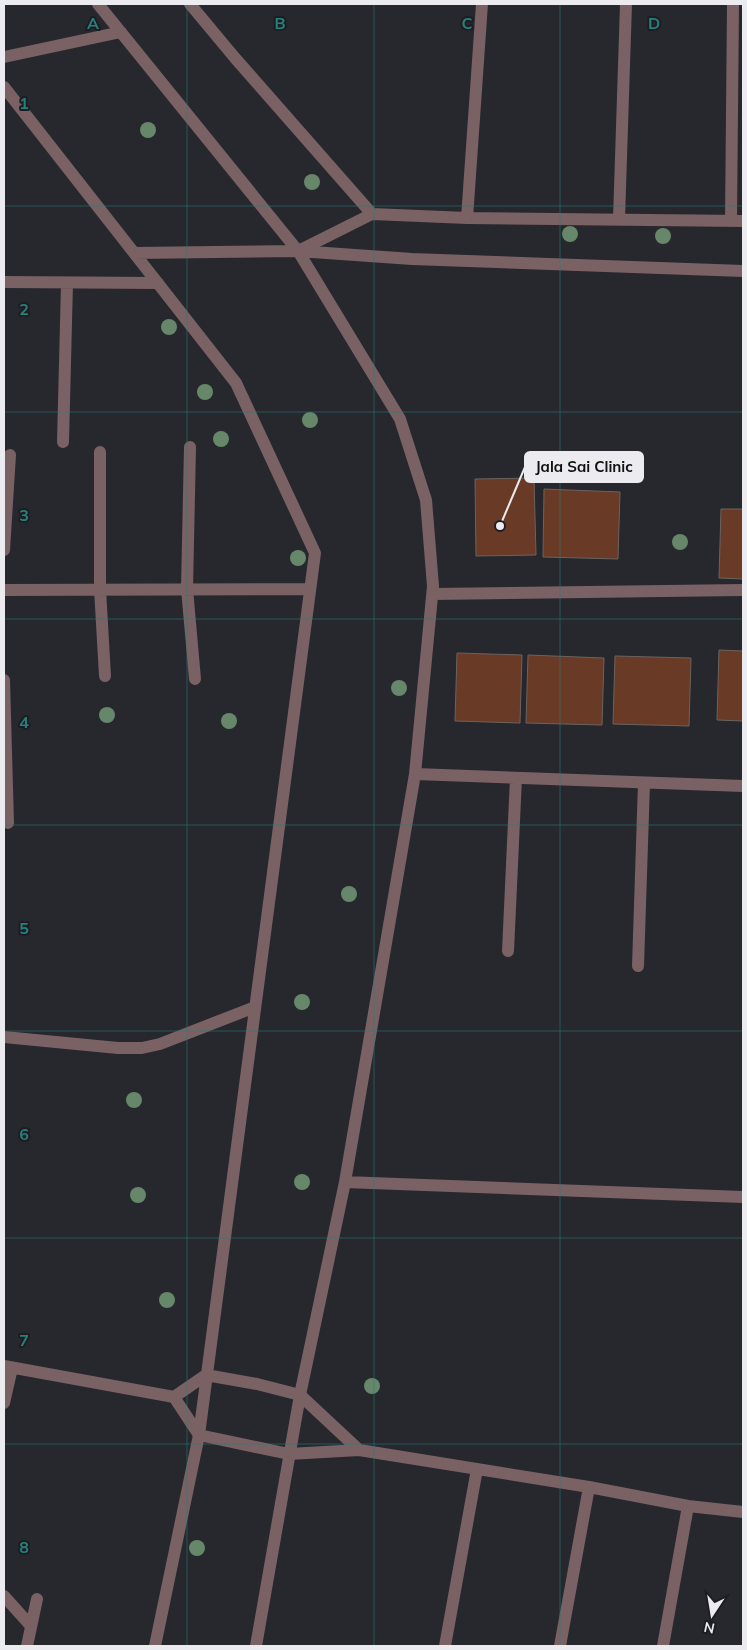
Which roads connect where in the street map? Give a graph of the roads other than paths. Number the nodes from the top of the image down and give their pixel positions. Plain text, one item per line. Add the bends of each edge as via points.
1 (98, 4) edge
2 (190, 4) edge
3 (482, 4) edge
4 (626, 4) edge
5 (733, 4) edge
6 (121, 32) junction
7 (4, 57) edge
8 (4, 87) edge
9 (372, 214) junction
10 (467, 218) junction
11 (619, 219) junction
12 (737, 220) edge
13 (298, 251) junction
14 (134, 253) junction
15 (743, 271) edge
16 (4, 282) edge
17 (67, 283) junction
18 (158, 283) junction
19 (63, 442) dead end
20 (190, 447) dead end
21 (100, 452) dead end
22 (10, 455) dead end
23 (4, 550) edge
24 (100, 589) junction
25 (187, 589) junction
26 (310, 589) junction
27 (4, 590) edge
28 (743, 590) edge
29 (433, 594) junction
30 (105, 676) dead end
31 (195, 679) dead end
32 (4, 680) edge
33 (415, 774) junction
34 (516, 778) junction
35 (644, 782) junction
36 (743, 786) edge
37 (8, 823) dead end
38 (508, 951) dead end
39 (638, 966) dead end
40 (254, 1007) junction
41 (4, 1037) edge
42 (345, 1182) junction
43 (743, 1197) edge
44 (8, 1368) edge
45 (206, 1375) junction
46 (300, 1395) junction
47 (174, 1397) junction
48 (4, 1403) edge
49 (199, 1435) junction
50 (359, 1450) junction
51 (290, 1454) junction
52 (477, 1469) junction
53 (589, 1487) junction
54 (688, 1506) junction
55 (743, 1512) edge
56 (4, 1596) edge
57 (37, 1599) dead end
58 (31, 1626) junction
59 (27, 1646) edge
60 (155, 1646) edge
61 (256, 1646) edge
62 (445, 1646) edge
63 (560, 1646) edge
64 (663, 1646) edge

1 - 6 street
2 - 9 street
3 - 10 street
4 - 11 street
5 - 12 street
6 - 7 street
6 - 13 street
8 - 14 street
9 - 10 street
9 - 13 street
10 - 11 street
11 - 12 street
13 - 14 street
13 - 15 street via 412,259
13 - 29 street via 400,419 426,500
14 - 18 street
16 - 17 street
17 - 18 street
17 - 19 street
18 - 26 street via 236,383 315,552
20 - 25 street
21 - 24 street
22 - 23 street
24 - 25 street
24 - 27 street
24 - 30 street
25 - 26 street
25 - 31 street
26 - 40 street
28 - 29 street
29 - 33 street
32 - 37 street
33 - 34 street
33 - 42 street
34 - 35 street
34 - 38 street
35 - 36 street
35 - 39 street
40 - 41 street via 142,1048
40 - 45 street
42 - 43 street
42 - 46 street
44 - 47 street
44 - 48 street
45 - 46 street
45 - 47 street
45 - 49 street
46 - 50 street
46 - 51 street
47 - 49 street
49 - 51 street
49 - 60 street
50 - 51 street
50 - 52 street
51 - 61 street
52 - 53 street
52 - 62 street
53 - 54 street
53 - 63 street
54 - 55 street
54 - 64 street
56 - 58 street
57 - 58 street
58 - 59 street

